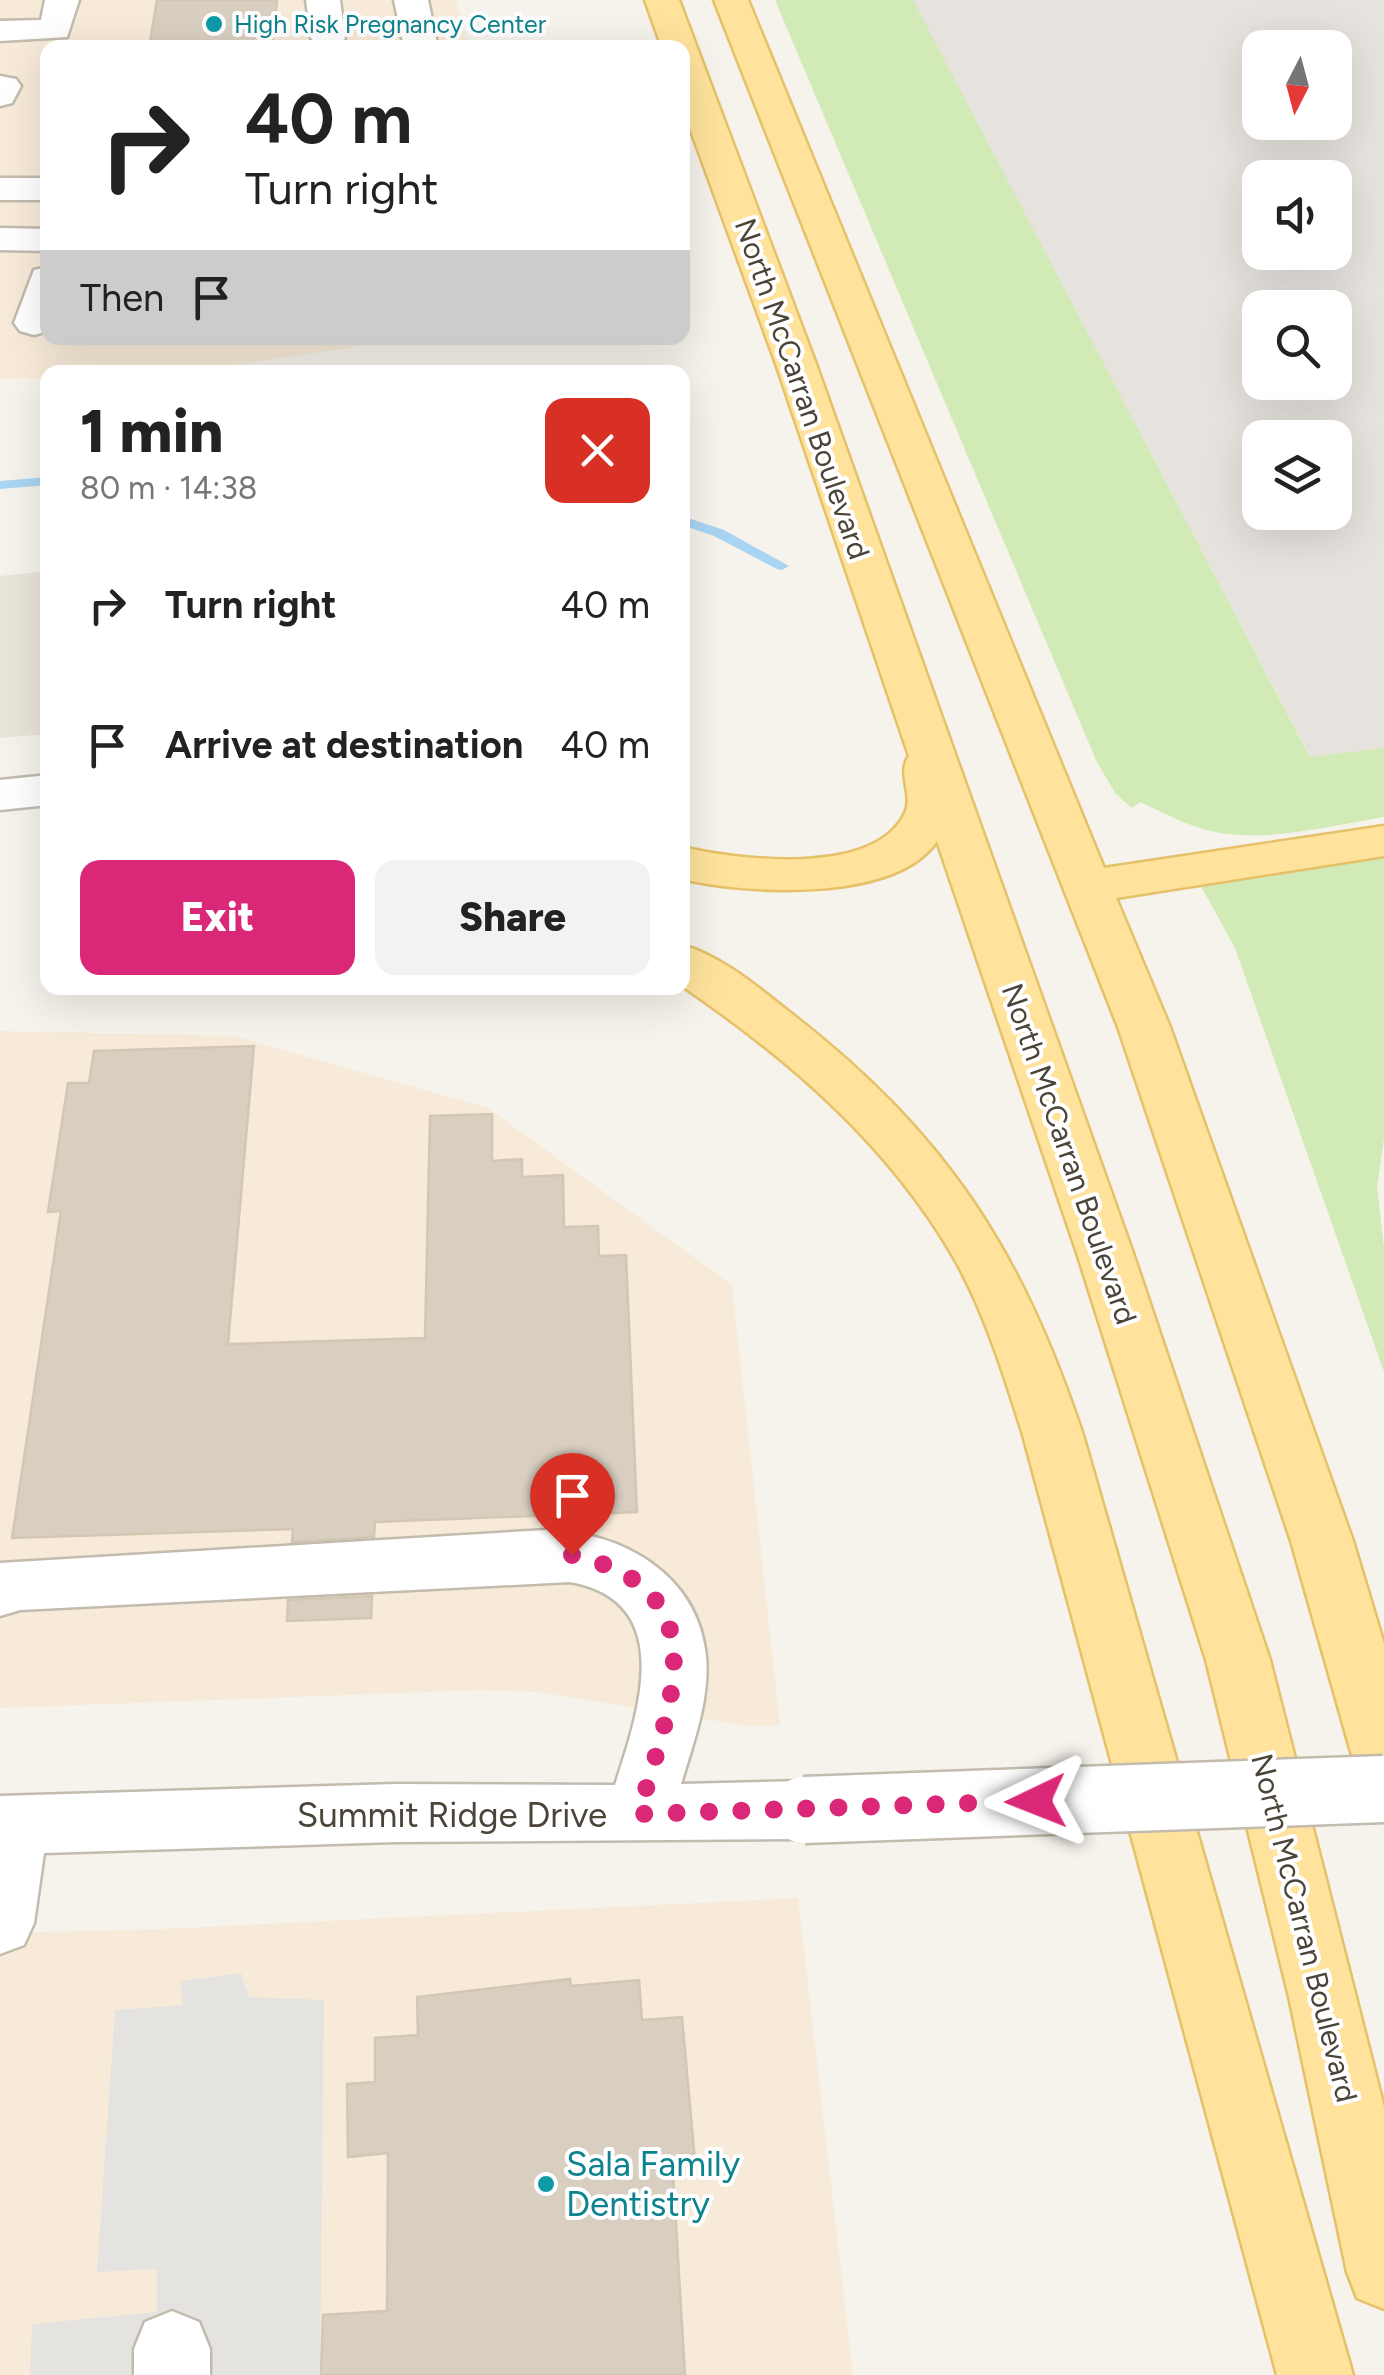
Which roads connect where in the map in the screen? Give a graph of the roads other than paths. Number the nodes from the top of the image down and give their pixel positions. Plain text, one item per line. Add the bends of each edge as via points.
1 (62, 0) edge
2 (322, 0) edge
3 (411, 0) edge
4 (662, 0) edge
5 (732, 0) edge
6 (0, 31) edge
7 (328, 38) dead end
8 (419, 40) edge
9 (676, 40) edge
10 (690, 79) edge
11 (0, 86) edge
12 (0, 96) edge
13 (0, 188) edge
14 (40, 189) edge
15 (0, 240) edge
16 (40, 240) edge
17 (40, 304) edge
18 (34, 323) dead end
19 (919, 727) junction
20 (40, 791) edge
21 (0, 794) edge
22 (1384, 841) edge
23 (690, 864) edge
24 (1088, 886) junction
25 (690, 967) edge
26 (0, 1592) edge
27 (1384, 1752) edge
28 (1384, 1789) edge
29 (639, 1814) junction
30 (7, 1825) edge
31 (0, 1923) edge
32 (1384, 2272) edge
33 (1315, 2375) edge

1 - 6 street via 54,30
2 - 7 street
3 - 8 street
4 - 9 main road
5 - 24 main road
10 - 19 main road, North McCarran Boulevard
11 - 12 street
13 - 14 street
15 - 16 street
17 - 18 street
19 - 23 main road via 933,806 924,830 904,850 813,873 756,875
19 - 32 main road, North McCarran Boulevard via 1105,1252 1238,1660 1324,1998
20 - 21 street
22 - 24 main road
24 - 27 main road via 1144,1027 1322,1541
25 - 33 main road via 805,1049 865,1105 978,1250 1024,1344
26 - 29 street via 10,1585 527,1556 592,1560 642,1588 667,1618 675,1641 670,1696
28 - 29 street, Summit Ridge Drive, bridge
29 - 30 street, Summit Ridge Drive via 396,1813
30 - 31 street

